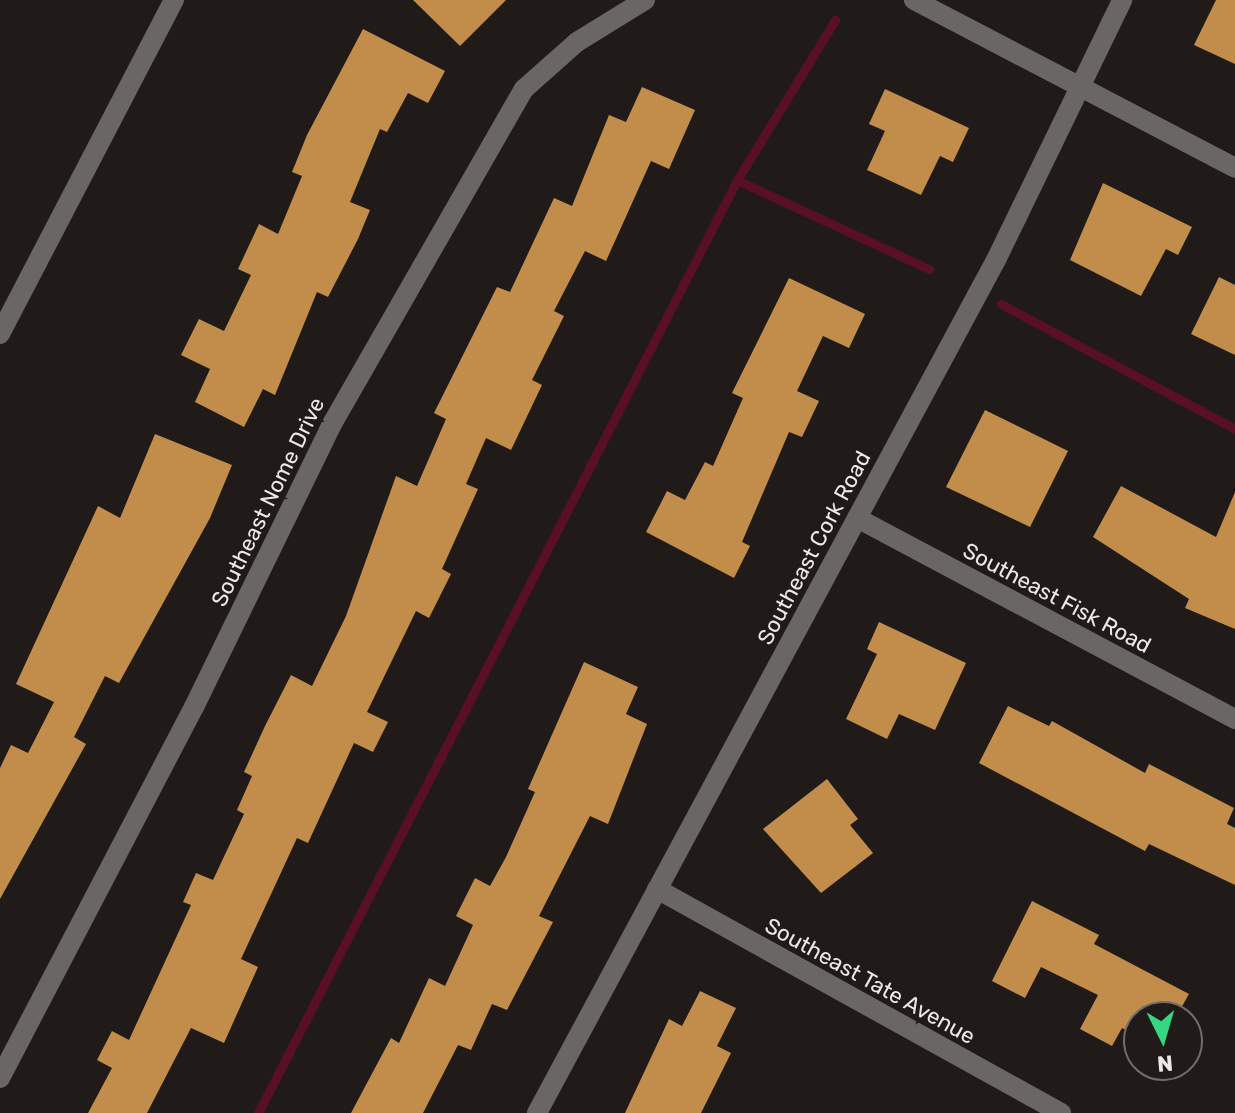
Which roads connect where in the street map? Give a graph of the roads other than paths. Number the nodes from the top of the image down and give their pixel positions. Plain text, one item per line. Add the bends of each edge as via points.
1 (174, 0) edge
2 (645, 0) edge
3 (914, 0) edge
4 (1122, 0) edge
5 (1080, 88) junction
6 (1235, 168) edge
7 (0, 334) edge
8 (857, 518) junction
9 (1235, 719) edge
10 (657, 889) junction
11 (0, 1078) edge
12 (1024, 1104) edge
13 (537, 1113) edge
14 (1061, 1113) edge

1 - 7 street
2 - 11 street, Southeast Nome Drive via 577,42 524,89 332,424 194,707
3 - 5 street
4 - 5 street, Southeast Cork Road
5 - 6 street
5 - 8 street, Southeast Cork Road
8 - 9 street, Southeast Fisk Road
8 - 10 street, Southeast Cork Road
10 - 12 street, Southeast Tate Avenue
10 - 13 street, Southeast Cork Road
12 - 14 street, Southeast Tate Avenue

